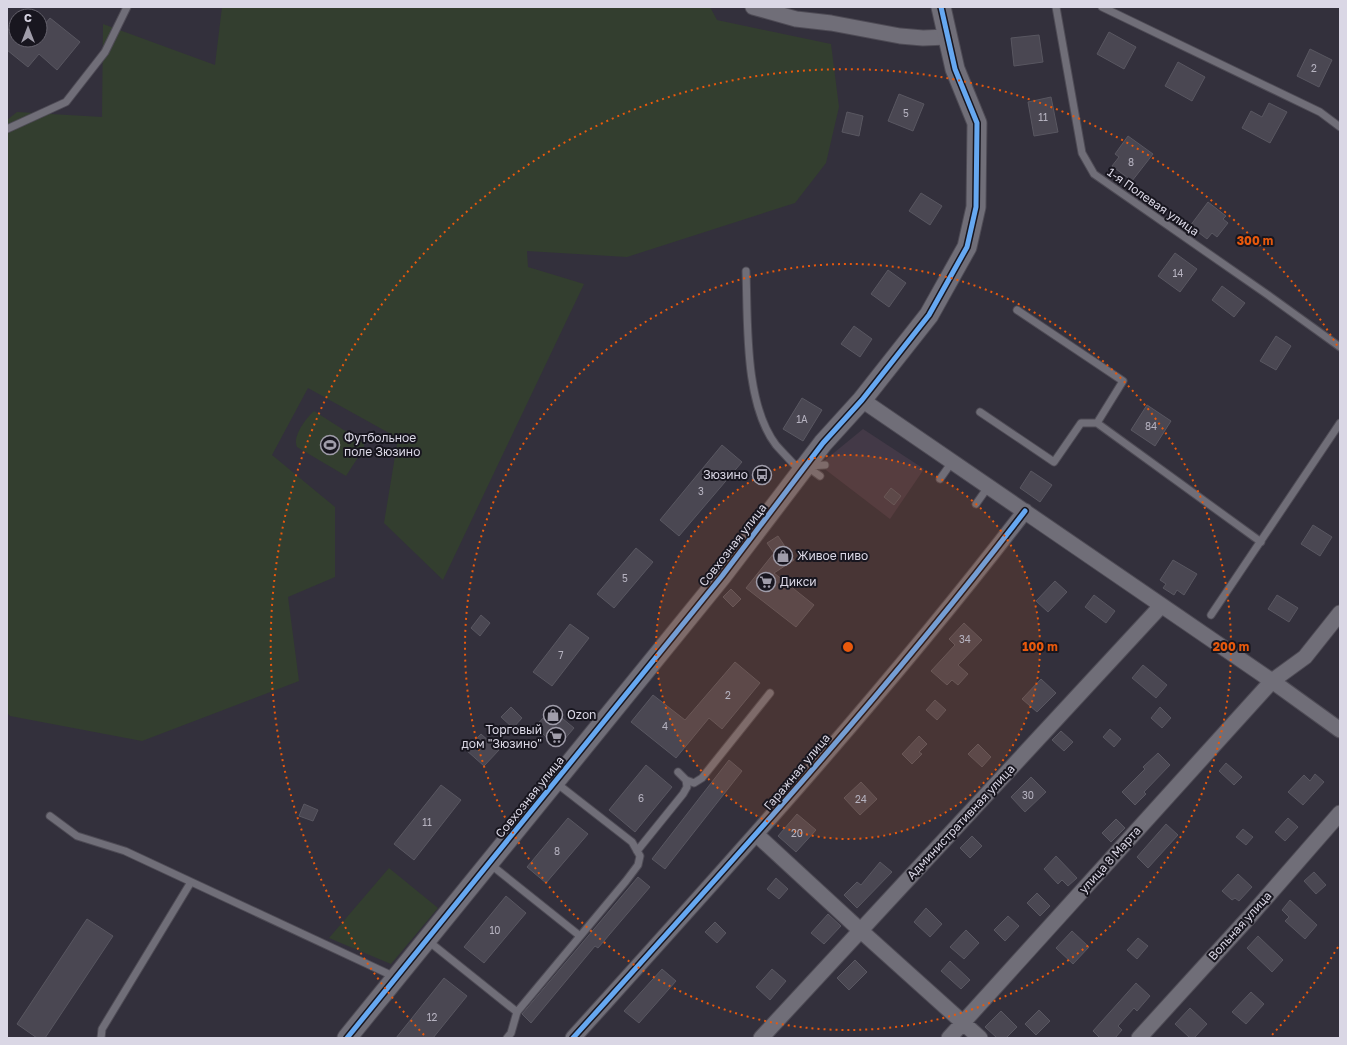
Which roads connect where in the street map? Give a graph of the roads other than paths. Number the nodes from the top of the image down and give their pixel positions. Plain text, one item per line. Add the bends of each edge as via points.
1 (127, 7) edge
2 (753, 7) edge
3 (941, 7) edge
4 (1056, 7) edge
5 (1102, 7) edge
6 (947, 37) junction
7 (1340, 127) edge
8 (7, 129) edge
9 (746, 271) dead end
10 (1017, 310) dead end
11 (1340, 347) edge
12 (862, 400) junction
13 (980, 412) dead end
14 (1097, 423) junction
15 (1340, 423) edge
16 (952, 462) junction
17 (825, 465) dead end
18 (809, 471) junction
19 (940, 480) dead end
20 (988, 486) junction
21 (976, 504) dead end
22 (1025, 511) junction
23 (1261, 542) junction
24 (1161, 606) junction
25 (1340, 613) edge
26 (1211, 615) dead end
27 (1272, 681) junction
28 (770, 693) dead end
29 (1340, 730) edge
30 (678, 772) dead end
31 (686, 780) junction
32 (555, 782) junction
33 (1340, 813) edge
34 (50, 816) dead end
35 (757, 835) junction
36 (637, 851) junction
37 (489, 863) junction
38 (191, 882) junction
39 (860, 930) junction
40 (580, 936) junction
41 (427, 940) junction
42 (396, 978) junction
43 (518, 1012) junction
44 (963, 1023) junction
45 (102, 1038) edge
46 (347, 1038) edge
47 (507, 1038) edge
48 (573, 1038) edge
49 (762, 1038) edge
50 (949, 1038) edge
51 (980, 1038) edge
52 (1139, 1038) edge

1 - 8 lane via 105,52 66,102
2 - 6 street via 796,19 900,36
3 - 6 street, Совхозная улица
4 - 11 lane, 1-я Полевая улица via 1082,153 1094,174
5 - 7 lane via 1320,112
6 - 12 street, Совхозная улица via 955,69 977,123 974,214 966,247 929,315
9 - 18 lane via 749,348 755,399 763,421 776,444
10 - 14 lane via 1123,381
12 - 16 street
12 - 18 street, Совхозная улица via 823,443
13 - 14 lane via 1054,462 1081,423
14 - 23 lane
15 - 23 lane
16 - 19 lane
16 - 20 street
17 - 18 lane
18 - 32 street, Совхозная улица
20 - 21 lane
20 - 22 street
22 - 24 street
22 - 35 street, Гаражная улица via 928,633
23 - 26 lane
24 - 27 street
24 - 39 street, Административная улица
25 - 27 street, улица 8 Марта via 1306,657
27 - 29 street
27 - 44 street, улица 8 Марта
28 - 31 lane via 702,778 694,783
30 - 31 lane
31 - 36 lane via 687,787 683,794
32 - 36 lane via 632,842
32 - 37 street, Совхозная улица
33 - 52 street, Вольная улица
34 - 38 lane via 76,836 125,851
35 - 39 street
35 - 48 street, Гаражная улица
36 - 40 lane via 640,856 638,865
37 - 40 lane
37 - 41 street, Совхозная улица
38 - 42 lane
38 - 45 lane via 102,1029
39 - 44 street
39 - 49 street, Административная улица
40 - 43 lane
41 - 42 street, Совхозная улица
41 - 43 lane
42 - 46 street, Совхозная улица
43 - 47 lane
44 - 50 street, улица 8 Марта
44 - 51 street

